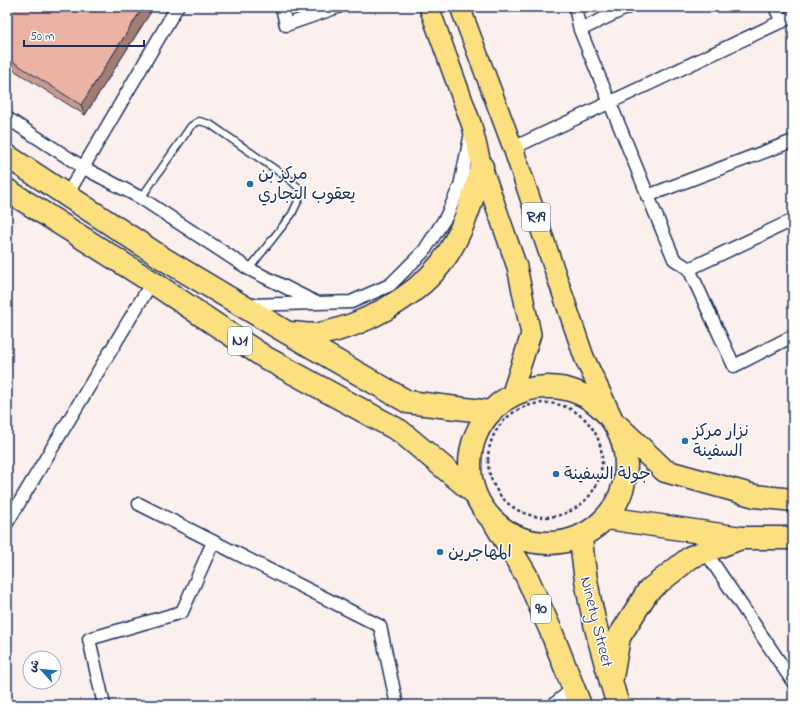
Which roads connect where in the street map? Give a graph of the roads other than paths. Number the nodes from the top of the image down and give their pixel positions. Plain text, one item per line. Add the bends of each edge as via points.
1 (177, 7) edge
2 (282, 7) edge
3 (338, 7) edge
4 (429, 7) edge
5 (460, 7) edge
6 (575, 7) edge
7 (628, 7) edge
8 (775, 7) edge
9 (793, 16) edge
10 (782, 22) junction
11 (580, 30) junction
12 (610, 102) junction
13 (7, 118) edge
14 (472, 126) junction
15 (793, 141) edge
16 (513, 148) junction
17 (7, 156) edge
18 (482, 167) junction
19 (84, 168) junction
20 (7, 190) edge
21 (67, 195) junction
22 (647, 196) junction
23 (141, 198) junction
24 (793, 220) edge
25 (249, 269) junction
26 (689, 269) junction
27 (152, 282) junction
28 (317, 303) junction
29 (241, 305) junction
30 (286, 332) junction
31 (793, 336) edge
32 (511, 396) junction
33 (490, 412) junction
34 (616, 425) junction
35 (472, 491) junction
36 (793, 500) edge
37 (139, 504) dead end
38 (491, 517) junction
39 (607, 518) junction
40 (7, 523) edge
41 (581, 537) junction
42 (741, 538) junction
43 (783, 538) edge
44 (213, 542) junction
45 (706, 551) junction
46 (793, 551) edge
47 (793, 682) edge
48 (612, 683) junction
49 (577, 696) edge
50 (104, 705) edge
51 (397, 705) edge
52 (553, 705) edge
53 (618, 705) edge

1 - 19 street
2 - 3 street via 286,25
4 - 14 main road, R19
5 - 16 main road, R19
6 - 11 street
7 - 11 street
8 - 10 street
9 - 10 street
10 - 12 street
11 - 12 street
12 - 16 street
12 - 22 street
13 - 19 street
14 - 18 main road, R19
14 - 28 street via 460,186 446,217 424,251 390,285 351,302
15 - 22 street
16 - 34 main road, R19 via 584,357
17 - 21 highway, N1
18 - 30 highway via 471,204 457,236 441,264 419,286 385,309 353,326 319,334
18 - 32 main road, R19 via 517,267 531,334
19 - 21 street
19 - 23 street
20 - 27 highway, N1
21 - 29 highway, N1 via 164,259
22 - 26 street via 674,259
23 - 25 street
23 - 25 lane via 191,126 199,121 210,124 299,188 299,199 292,214
24 - 26 street
25 - 28 street
26 - 31 street via 734,366
27 - 35 highway, N1 via 266,358 400,431
27 - 40 street
28 - 29 street
29 - 30 highway, N1
30 - 33 highway, N1 via 408,402
32 - 33 highway
32 - 34 highway via 540,387 569,389 596,402
33 - 35 highway via 476,435 470,460
34 - 36 highway via 665,471 755,496
34 - 39 highway via 627,456 624,488
35 - 38 highway
37 - 44 street
38 - 41 highway via 509,534 532,543 557,544
38 - 49 highway, 90 via 526,575
39 - 41 highway
39 - 42 highway
41 - 48 highway, Ninety Street via 589,604
42 - 43 highway
42 - 45 highway
43 - 46 street
44 - 50 street via 182,612 89,639
44 - 51 street via 380,626
45 - 47 street
45 - 48 highway via 691,557 648,592 619,637
48 - 53 highway, Ninety Street
49 - 52 street

